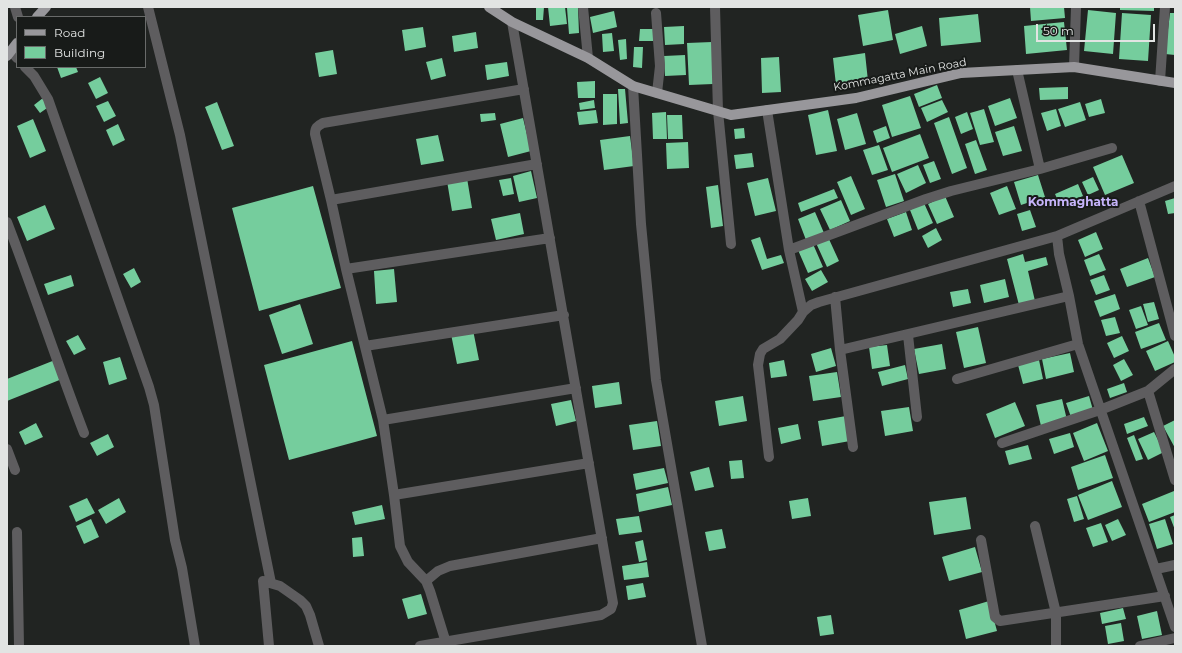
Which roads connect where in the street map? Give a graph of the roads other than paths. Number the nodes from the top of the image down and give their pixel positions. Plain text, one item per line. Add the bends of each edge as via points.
1 (46, 7) edge
2 (148, 7) edge
3 (489, 7) edge
4 (582, 7) edge
5 (714, 7) edge
6 (1076, 7) edge
7 (1164, 7) edge
8 (656, 13) dead end
9 (38, 16) edge
10 (512, 22) junction
11 (588, 58) junction
12 (1074, 67) junction
13 (26, 68) edge
14 (1016, 70) junction
15 (1160, 81) junction
16 (1175, 83) edge
17 (633, 86) junction
18 (524, 89) junction
19 (657, 93) junction
20 (767, 110) junction
21 (718, 111) junction
22 (1112, 148) dead end
23 (537, 164) junction
24 (1040, 170) junction
25 (1175, 186) edge
26 (331, 200) junction
27 (1139, 201) junction
28 (7, 222) edge
29 (1057, 236) junction
30 (550, 238) junction
31 (731, 244) dead end
32 (789, 250) junction
33 (346, 269) junction
34 (1069, 296) junction
35 (835, 297) junction
36 (803, 312) junction
37 (564, 315) junction
38 (908, 335) junction
39 (1175, 336) edge
40 (1078, 344) junction
41 (365, 346) junction
42 (840, 350) junction
43 (1175, 369) edge
44 (957, 379) dead end
45 (576, 388) junction
46 (1148, 390) junction
47 (1100, 410) junction
48 (917, 417) dead end
49 (383, 420) junction
50 (84, 433) dead end
51 (1002, 443) dead end
52 (853, 447) dead end
53 (7, 449) edge
54 (769, 456) dead end
55 (589, 463) junction
56 (15, 470) dead end
57 (1175, 480) edge
58 (394, 495) junction
59 (1035, 526) dead end
60 (17, 532) dead end
61 (602, 538) junction
62 (981, 540) dead end
63 (1175, 565) edge
64 (1156, 569) junction
65 (426, 581) junction
66 (271, 583) junction
67 (1165, 596) junction
68 (1056, 613) junction
69 (1175, 627) edge
70 (1175, 638) edge
71 (446, 644) edge
72 (19, 646) edge
73 (195, 646) edge
74 (269, 646) edge
75 (319, 646) edge
76 (420, 646) edge
77 (702, 646) edge
78 (1056, 646) edge
79 (1140, 646) edge

1 - 9 main road
2 - 66 street via 180,135
3 - 10 main road, Kommagatta Main Road
4 - 11 street
5 - 21 street
6 - 12 street
7 - 15 street
8 - 19 street via 660,66
10 - 11 main road, Kommagatta Main Road
10 - 18 street
11 - 17 main road, Kommagatta Main Road
12 - 14 main road, Kommagatta Main Road
12 - 15 main road, Kommagatta Main Road
13 - 73 street via 34,76 48,100 154,405
14 - 20 main road, Kommagatta Main Road via 961,74 856,98
14 - 24 street
15 - 16 main road, Kommagatta Main Road
17 - 19 main road, Kommagatta Main Road
17 - 77 street via 641,224 656,380
18 - 23 street
18 - 26 street via 319,125 315,129 315,134
19 - 21 main road, Kommagatta Main Road
20 - 21 main road, Kommagatta Main Road via 730,115
20 - 32 street
21 - 31 street
22 - 24 street
23 - 26 street
23 - 30 street
24 - 32 street via 951,191
25 - 27 street
26 - 33 street
27 - 29 street
27 - 39 street
28 - 50 street
29 - 34 street
29 - 35 street
30 - 33 street
30 - 37 street
32 - 36 street
33 - 41 street
34 - 38 street
34 - 40 street
35 - 36 street via 811,305
35 - 42 street
36 - 54 street via 780,339 763,349 758,359
37 - 41 street
37 - 45 street
38 - 42 street
38 - 48 street
40 - 44 street
40 - 47 street
41 - 49 street
42 - 52 street
43 - 46 street
45 - 49 street
45 - 55 street
46 - 47 street
46 - 57 street
47 - 51 street
47 - 64 street
49 - 58 street
53 - 56 street
55 - 58 street
55 - 61 street
58 - 65 street via 400,546 408,562
59 - 68 street
60 - 72 street
61 - 65 street via 450,566 438,571
61 - 71 street via 613,603 611,609 594,616
62 - 68 street via 996,619 1000,621
63 - 64 street
64 - 67 street
65 - 71 street
66 - 74 street via 263,581
66 - 75 street via 280,586 306,606
67 - 68 street
67 - 69 street
68 - 78 street
70 - 79 street
71 - 76 street

